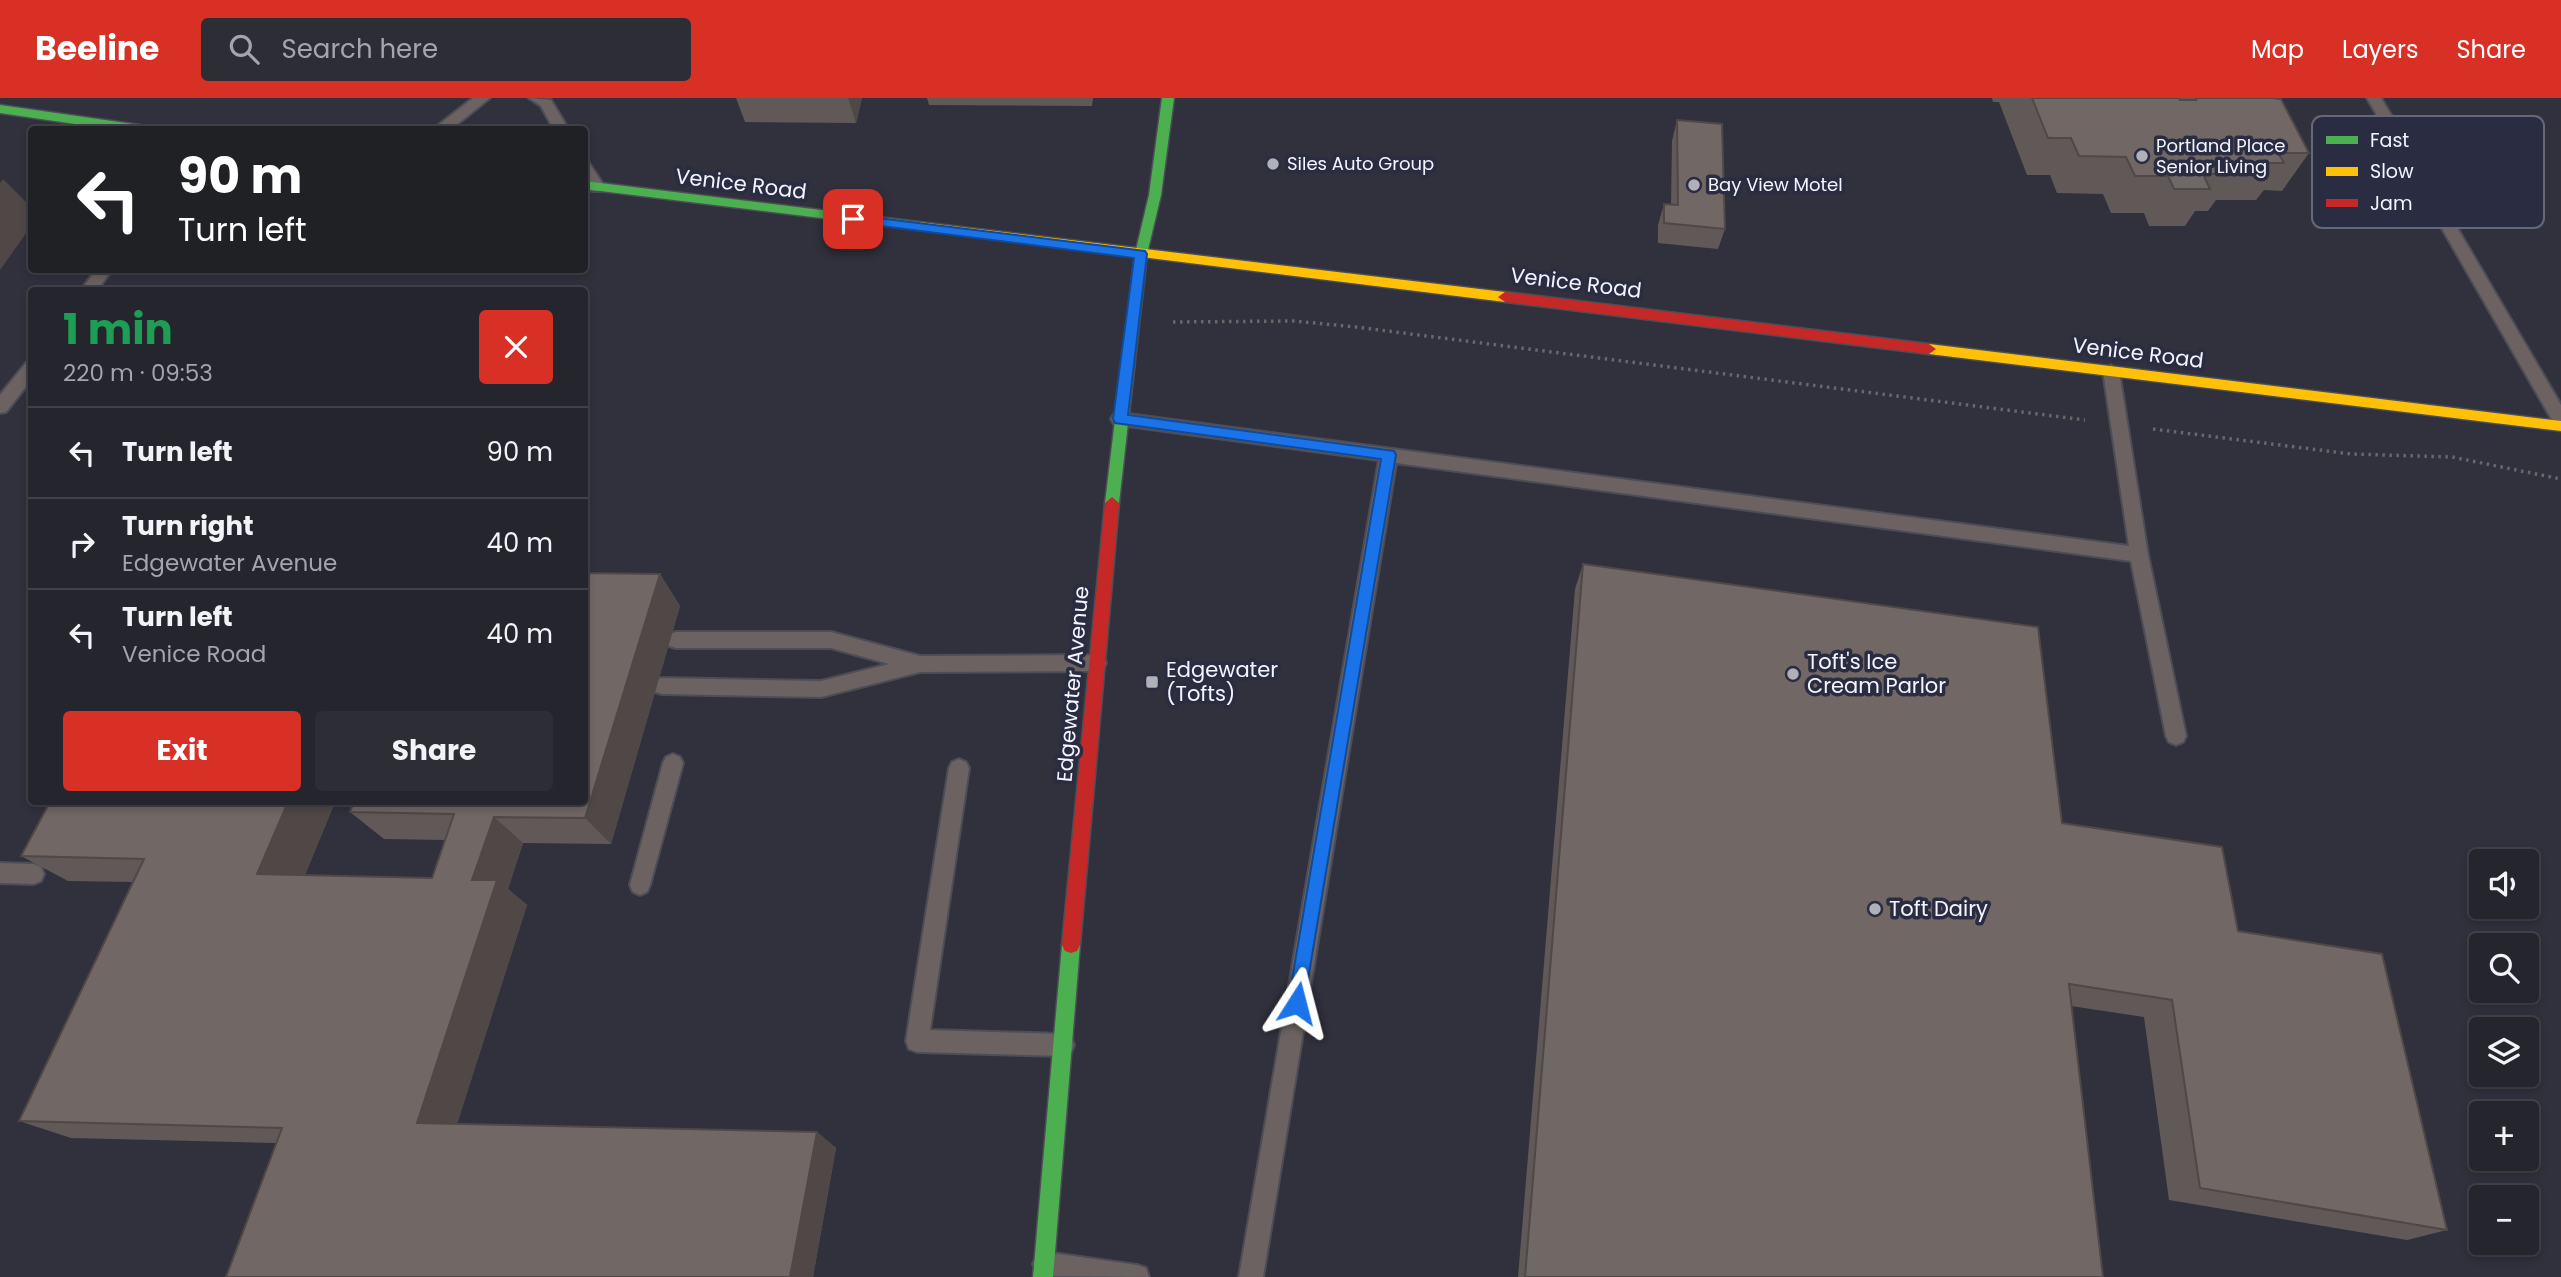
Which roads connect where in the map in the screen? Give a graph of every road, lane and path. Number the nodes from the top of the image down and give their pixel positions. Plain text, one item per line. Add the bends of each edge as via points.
1 (483, 98) edge
2 (536, 98) edge
3 (1168, 98) edge
4 (2374, 98) edge
5 (0, 109) edge
6 (2384, 116) edge
7 (119, 126) edge
8 (444, 126) edge
9 (560, 126) edge
10 (591, 186) edge
11 (2449, 228) edge
12 (1141, 254) junction
13 (1188, 321) dead end
14 (2111, 371) junction
15 (28, 372) edge
16 (0, 407) edge
17 (1120, 419) junction
18 (2561, 420) edge
19 (2119, 424) junction
20 (2561, 426) edge
21 (1389, 455) junction
22 (2561, 479) edge
23 (2139, 555) junction
24 (676, 640) dead end
25 (1096, 663) junction
26 (920, 664) junction
27 (662, 686) dead end
28 (2176, 736) dead end
29 (673, 763) dead end
30 (959, 768) dead end
31 (0, 873) edge
32 (34, 874) edge
33 (640, 886) dead end
34 (1063, 1045) junction
35 (1044, 1270) edge
36 (1137, 1277) edge
37 (1251, 1277) edge

1 - 8 lane
2 - 9 lane via 546,103
3 - 12 main road, Edgewater Avenue via 1155,195
4 - 6 lane
5 - 7 main road
10 - 12 main road, Venice Road
11 - 18 lane
12 - 14 main road, Venice Road
12 - 17 main road, Edgewater Avenue
13 - 19 path via 1294,321 1356,327
14 - 19 lane
14 - 20 main road, Venice Road
15 - 16 lane
17 - 21 lane
17 - 25 main road, Edgewater Avenue
19 - 22 path via 2351,454 2452,457
19 - 23 lane
21 - 23 lane
21 - 37 lane
23 - 28 lane
24 - 26 lane via 831,640
25 - 26 lane
25 - 34 main road, Edgewater Avenue
26 - 27 lane via 821,689
29 - 33 lane
30 - 34 lane via 917,1041
31 - 32 lane
34 - 35 main road, Edgewater Avenue
35 - 36 lane

